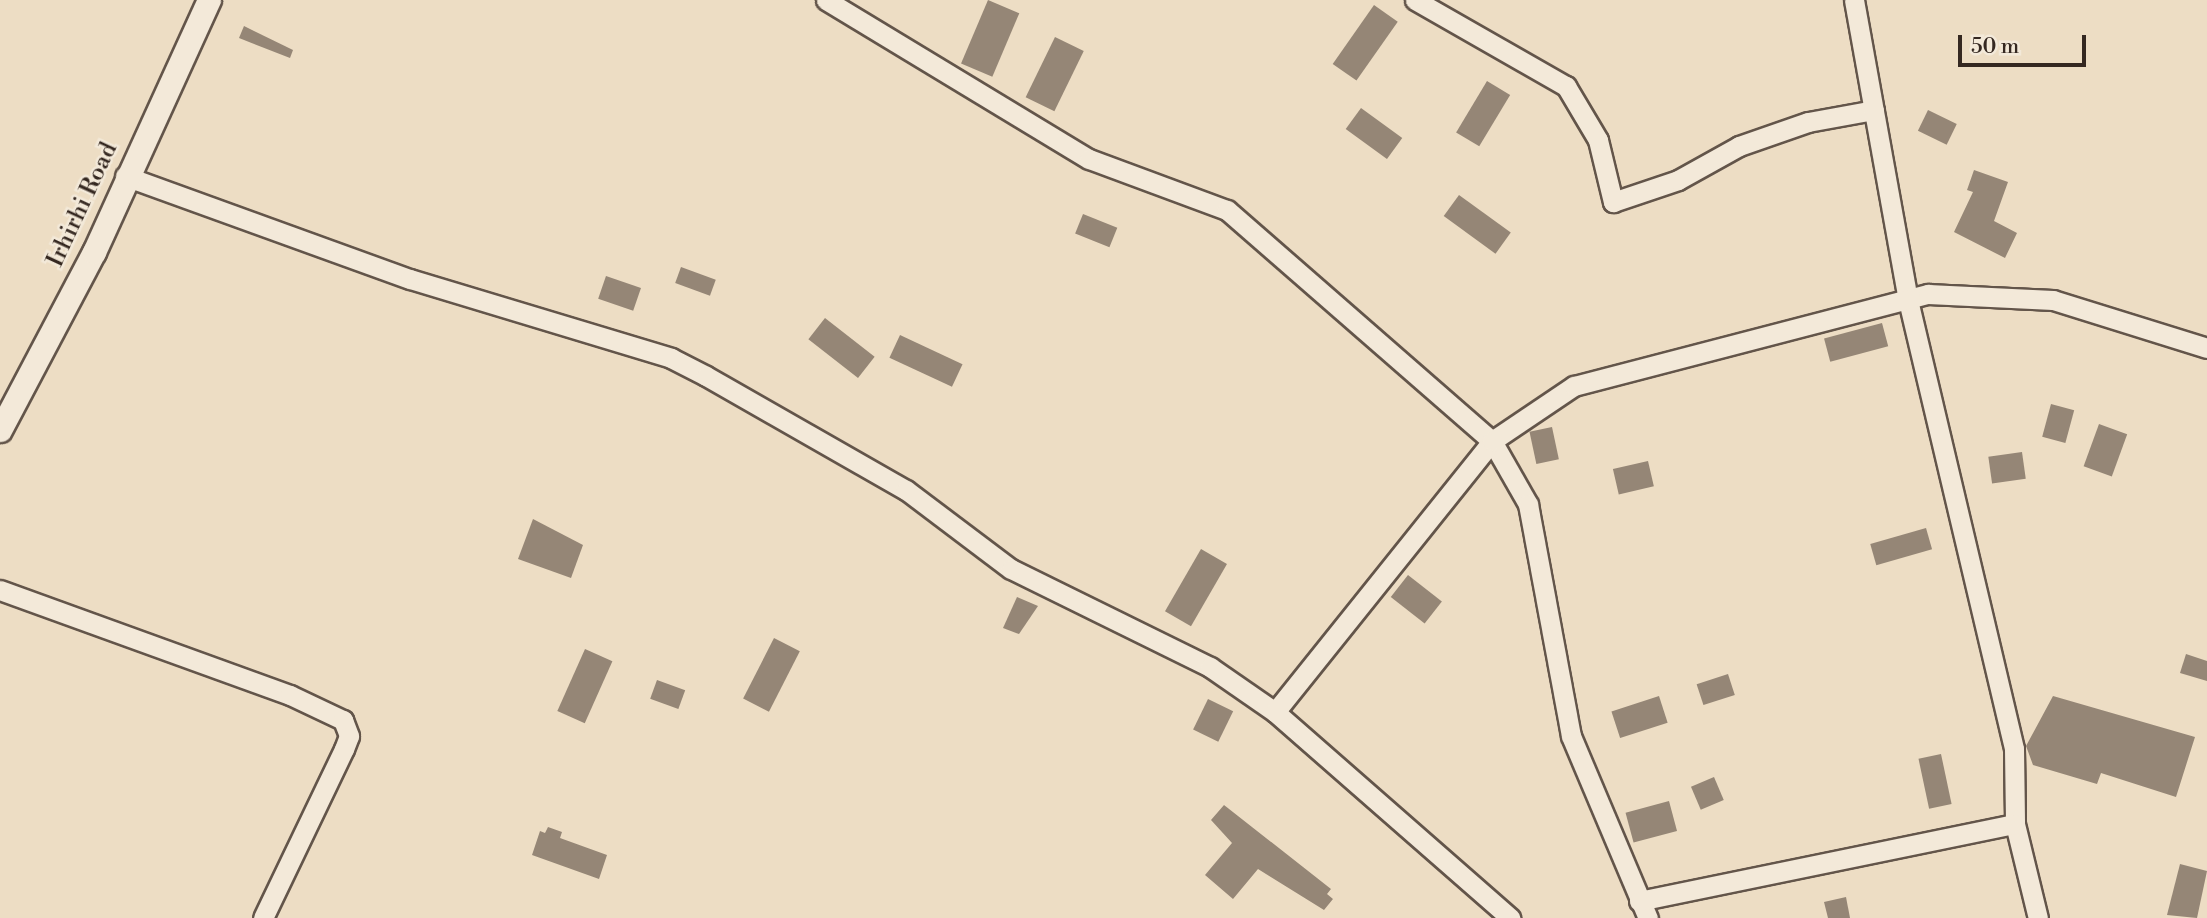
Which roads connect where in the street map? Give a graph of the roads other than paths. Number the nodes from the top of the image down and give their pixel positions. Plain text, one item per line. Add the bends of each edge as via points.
1 (209, 0) edge
2 (825, 0) edge
3 (1415, 0) edge
4 (1854, 0) edge
5 (1874, 110) junction
6 (125, 176) junction
7 (1908, 300) junction
8 (2207, 348) edge
9 (0, 430) edge
10 (1492, 441) junction
11 (0, 590) edge
12 (1275, 712) junction
13 (2015, 824) junction
14 (1643, 910) edge
15 (263, 918) edge
16 (1510, 918) edge
17 (2038, 918) edge

1 - 6 street, Irhirhi Road
2 - 10 street via 1089,159 1227,210
3 - 5 street via 1566,86 1598,140 1614,202 1678,180 1739,146 1808,122
4 - 5 street
5 - 7 street
6 - 9 street, Irhirhi Road via 94,252
6 - 12 street via 410,279 671,358 906,490 1011,569 1178,647
7 - 8 street via 1928,295 2053,300
7 - 10 street via 1574,386
7 - 13 street via 2014,748
10 - 12 street
10 - 14 street via 1528,504 1571,736
11 - 15 street via 290,695 343,720 349,736 344,749
12 - 16 street
13 - 14 street
13 - 17 street

